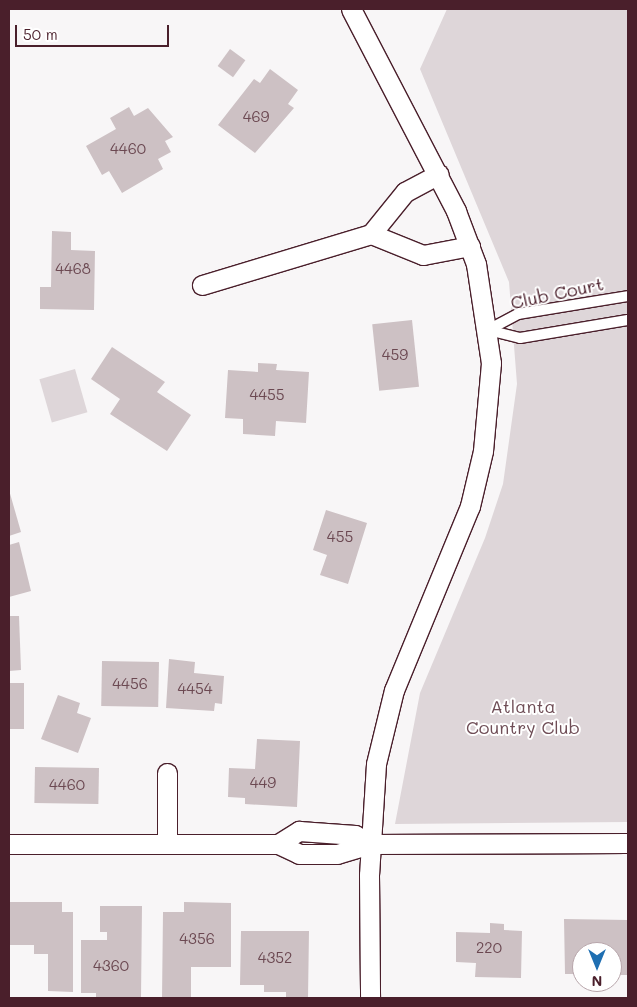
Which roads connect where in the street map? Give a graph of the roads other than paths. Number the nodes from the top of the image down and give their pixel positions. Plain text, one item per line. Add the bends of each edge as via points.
1 (352, 9) edge
2 (438, 174) junction
3 (371, 234) junction
4 (470, 246) junction
5 (202, 285) dead end
6 (628, 296) edge
7 (628, 320) edge
8 (488, 330) junction
9 (168, 773) dead end
10 (628, 843) edge
11 (9, 844) edge
12 (167, 844) junction
13 (370, 844) junction
14 (370, 998) edge

1 - 2 street
2 - 3 street via 404,192
2 - 4 street
3 - 4 street via 423,255
3 - 5 street
4 - 8 street
6 - 8 lane, Club Court via 518,314
7 - 8 lane, Club Court via 520,338
8 - 13 street via 491,362 483,451 470,506 394,690 376,764
9 - 12 street
10 - 13 street
11 - 12 street
12 - 13 street via 278,844 299,854 337,854
13 - 14 street

